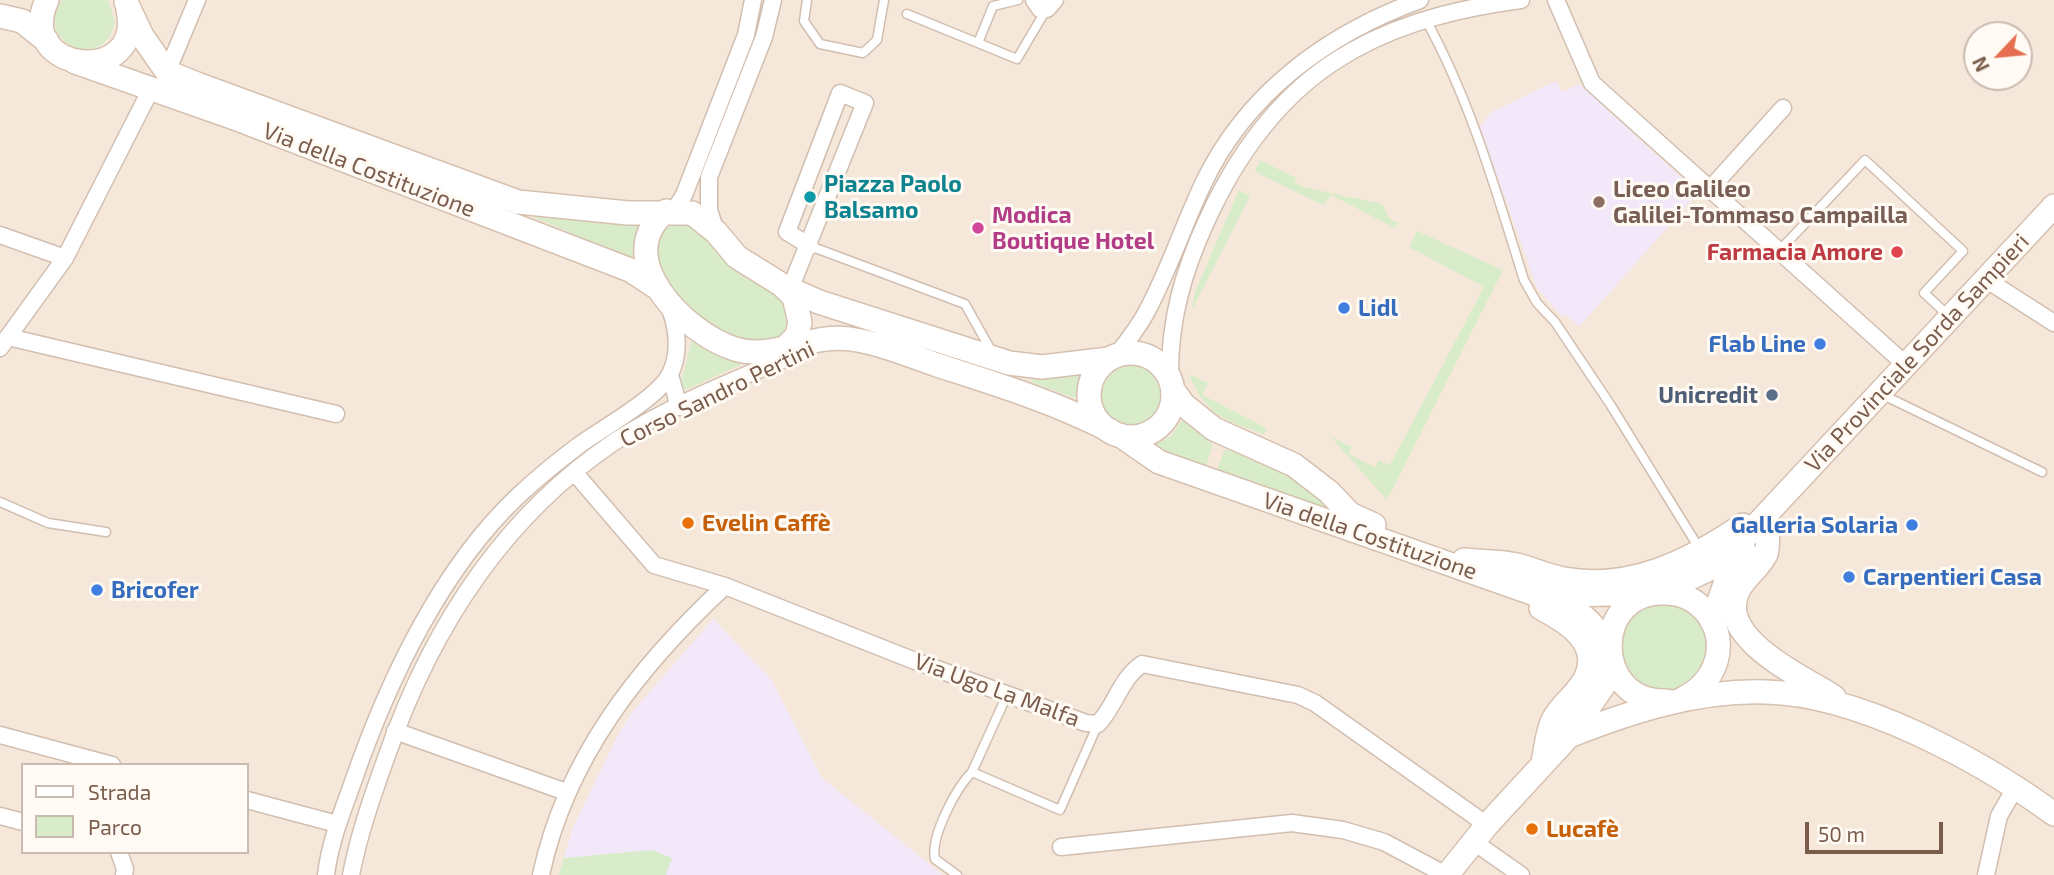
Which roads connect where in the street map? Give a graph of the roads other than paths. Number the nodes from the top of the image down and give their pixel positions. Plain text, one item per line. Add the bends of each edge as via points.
1 (47, 0) edge
2 (197, 0) edge
3 (753, 0) edge
4 (773, 0) edge
5 (807, 0) edge
6 (884, 0) edge
7 (1018, 0) edge
8 (1420, 0) edge
9 (1521, 0) edge
10 (1556, 0) edge
11 (1482, 2) edge
12 (1045, 3) edge
13 (130, 9) edge
14 (907, 15) dead end
15 (0, 16) edge
16 (1424, 18) junction
17 (1347, 32) junction
18 (47, 41) junction
19 (978, 43) junction
20 (1356, 48) junction
21 (75, 62) junction
22 (167, 72) junction
23 (150, 91) junction
24 (1783, 108) dead end
25 (1213, 164) junction
26 (1230, 173) junction
27 (1710, 189) junction
28 (2054, 206) edge
29 (669, 211) junction
30 (716, 232) junction
31 (0, 235) edge
32 (810, 246) junction
33 (1779, 251) junction
34 (65, 258) junction
35 (1987, 281) junction
36 (786, 287) junction
37 (663, 296) junction
38 (1951, 318) junction
39 (2054, 323) edge
40 (833, 338) junction
41 (4, 343) edge
42 (784, 348) junction
43 (1113, 357) junction
44 (996, 359) junction
45 (1906, 366) junction
46 (758, 370) junction
47 (670, 375) junction
48 (1171, 384) junction
49 (1880, 393) junction
50 (679, 407) junction
51 (336, 414) dead end
52 (1115, 433) junction
53 (574, 472) junction
54 (2042, 472) dead end
55 (0, 502) edge
56 (1763, 520) junction
57 (106, 532) dead end
58 (1701, 553) junction
59 (1463, 560) junction
60 (724, 586) junction
61 (1512, 586) junction
62 (1656, 593) junction
63 (1713, 624) junction
64 (1610, 654) junction
65 (1007, 695) junction
66 (1811, 697) junction
67 (1678, 700) junction
68 (1851, 708) junction
69 (1098, 724) junction
70 (395, 731) junction
71 (0, 735) edge
72 (1569, 736) junction
73 (1543, 762) junction
74 (105, 763) edge
75 (972, 772) junction
76 (2015, 788) junction
77 (566, 792) junction
78 (248, 800) edge
79 (2054, 814) edge
80 (0, 816) edge
81 (21, 821) edge
82 (337, 824) junction
83 (1480, 834) junction
84 (1061, 846) dead end
85 (120, 854) edge
86 (124, 875) edge
87 (326, 875) edge
88 (351, 875) edge
89 (541, 875) edge
90 (957, 875) edge
91 (1446, 875) edge
92 (1521, 875) edge
93 (1986, 875) edge

1 - 18 main road via 42,18
2 - 22 street
3 - 29 street via 746,35 684,195
4 - 30 street via 764,37 709,177 707,193
5 - 6 lane via 804,21 820,44 863,53 877,40
7 - 19 lane via 993,6
8 - 17 street
9 - 11 street
10 - 27 street via 1592,83
11 - 16 street
12 - 19 lane via 1017,59
13 - 21 main road via 119,48 99,62
13 - 22 main road via 154,57
14 - 19 lane
15 - 18 main road via 22,21
16 - 20 street
16 - 58 lane via 1472,118 1524,280 1610,404
17 - 20 street
17 - 25 street via 1271,89
18 - 21 main road, Via della Costituzione
20 - 26 street via 1286,100
21 - 23 main road, Via della Costituzione
22 - 29 main road, Via della Costituzione via 519,202
23 - 34 street
23 - 37 main road, Via della Costituzione via 240,120 630,270
24 - 27 street
25 - 26 street
25 - 43 street via 1146,314
26 - 48 street via 1181,285 1170,333
27 - 33 street
28 - 35 main road, Via Provinciale Sorda Sampieri
29 - 30 main road, Via della Costituzione via 692,213
29 - 37 main road via 655,220 645,247 646,262
30 - 36 main road, Via della Costituzione via 737,257
31 - 34 street
32 - 32 street via 786,232 840,93 865,103
32 - 36 street
32 - 44 lane via 965,304
33 - 38 lane via 1865,160 1963,251 1924,293
33 - 45 street
34 - 41 street
35 - 38 main road, Via Provinciale Sorda Sampieri
35 - 39 street
36 - 42 main road via 800,322 797,336
36 - 44 main road
37 - 42 main road, Via della Costituzione via 711,338 734,349
37 - 47 street, Corso Sandro Pertini via 677,331
38 - 45 main road, Via Provinciale Sorda Sampieri
40 - 42 main road, Via della Costituzione
40 - 46 street, Corso Sandro Pertini
40 - 52 main road, Via della Costituzione via 869,342 1031,396
41 - 51 street
42 - 46 street
43 - 44 main road via 1042,367
43 - 48 main road via 1135,353 1152,358
43 - 52 main road via 1095,374 1090,395 1095,416
45 - 49 main road, Via Provinciale Sorda Sampieri
46 - 50 street, Corso Sandro Pertini
47 - 50 street
47 - 82 street, Corso Sandro Pertini via 517,497 457,569 388,690
48 - 52 main road via 1170,410 1158,427 1140,436
48 - 59 main road, Via della Costituzione via 1184,405 1213,429 1294,465 1350,514
49 - 54 lane
49 - 56 main road, Via Provinciale Sorda Sampieri
50 - 53 street, Corso Sandro Pertini via 615,441
52 - 61 main road, Via della Costituzione via 1159,462
53 - 60 street, Via Ugo La Malfa via 654,565
53 - 70 street, Corso Sandro Pertini via 529,512 473,580 432,649
55 - 57 lane via 48,523
56 - 58 main road via 1744,524
56 - 62 main road via 1720,564
56 - 63 main road via 1728,575
56 - 68 main road via 1767,553 1738,590 1737,618 1767,657
58 - 59 main road via 1642,575 1589,581 1543,575 1516,565
59 - 62 main road, Via della Costituzione via 1566,595
60 - 65 street, Via Ugo La Malfa
60 - 77 street via 676,631 605,720
61 - 64 main road, Via della Costituzione via 1579,611 1596,627
61 - 73 main road via 1520,598 1574,628 1588,652 1586,678 1553,720
62 - 63 main road via 1685,596
62 - 64 main road via 1640,598 1620,614
63 - 66 main road via 1752,664
63 - 67 main road via 1718,640 1714,669 1706,682
64 - 67 main road via 1615,671 1633,692 1646,699
64 - 72 main road via 1604,685
65 - 69 street, Via Ugo La Malfa
65 - 75 lane
66 - 67 main road via 1768,692
66 - 68 main road
67 - 72 main road
68 - 76 main road via 1940,745
69 - 75 lane via 1060,810
69 - 83 street, Via Ugo La Malfa via 1129,673 1142,664 1298,695 1315,703
70 - 77 street
70 - 88 street, Corso Sandro Pertini via 361,827
71 - 74 street
72 - 73 main road
73 - 83 main road
75 - 90 lane via 962,782 932,846 935,859
76 - 79 main road
76 - 93 street via 1999,816
77 - 89 street
78 - 82 street
80 - 81 street
82 - 87 street, Corso Sandro Pertini
83 - 91 main road
83 - 92 street
84 - 91 street via 1292,823 1384,842
85 - 86 street

